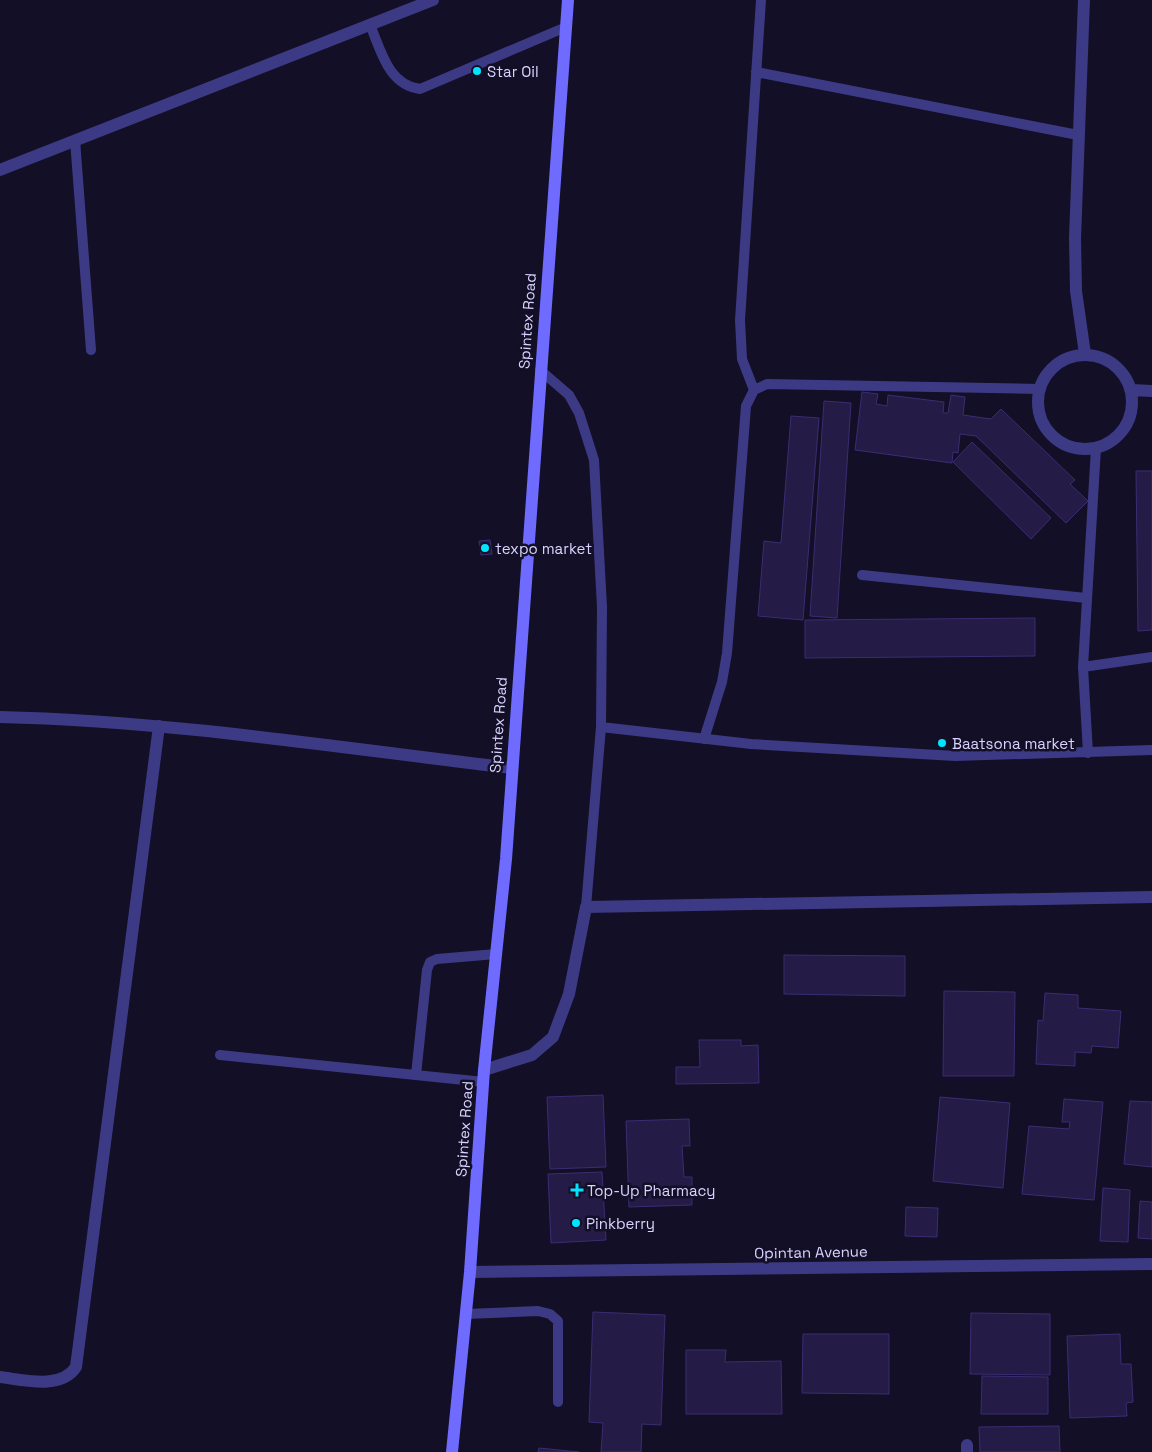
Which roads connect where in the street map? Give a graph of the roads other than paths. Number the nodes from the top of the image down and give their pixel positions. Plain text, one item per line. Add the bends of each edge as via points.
1 (433, 0) edge
2 (568, 0) edge
3 (761, 0) edge
4 (1084, 0) edge
5 (370, 25) junction
6 (566, 27) junction
7 (756, 72) junction
8 (1078, 135) junction
9 (76, 140) junction
10 (0, 170) edge
11 (91, 350) dead end
12 (1085, 354) junction
13 (540, 370) junction
14 (1039, 389) junction
15 (754, 390) junction
16 (1130, 390) junction
17 (1152, 391) edge
18 (1096, 448) junction
19 (862, 575) dead end
20 (1086, 598) junction
21 (1152, 657) edge
22 (1084, 667) junction
23 (0, 717) edge
24 (159, 726) junction
25 (601, 727) junction
26 (704, 739) junction
27 (1152, 750) edge
28 (1088, 753) junction
29 (511, 768) junction
30 (1152, 897) edge
31 (586, 907) junction
32 (496, 954) junction
33 (220, 1055) dead end
34 (416, 1075) junction
35 (484, 1076) junction
36 (1152, 1264) edge
37 (470, 1272) junction
38 (466, 1314) junction
39 (0, 1377) edge
40 (558, 1402) dead end
41 (452, 1452) edge

1 - 5 street
2 - 6 main road, Spintex Road
3 - 7 lane
4 - 8 street
5 - 6 lane via 393,76 408,87 420,88
5 - 9 street
6 - 13 main road, Spintex Road
7 - 8 lane
7 - 15 lane via 740,341 742,359
8 - 12 street via 1076,291
9 - 10 street
9 - 11 lane
12 - 14 street via 1057,364 1044,377
12 - 16 street via 1098,356 1114,365 1126,379
13 - 25 lane via 569,395 579,413 594,460 602,607
13 - 29 main road, Spintex Road
14 - 15 lane via 768,384
14 - 18 street via 1039,413 1051,435 1072,448
15 - 26 lane via 746,406 727,653 722,682
16 - 17 street
16 - 18 street via 1132,402 1125,426 1118,436
18 - 20 lane
19 - 20 lane
20 - 22 lane
21 - 22 lane
22 - 28 lane
23 - 24 street via 63,718
24 - 29 street
24 - 39 street via 76,1367 70,1376 58,1380 41,1382
25 - 26 lane
25 - 31 lane
26 - 28 lane via 955,756
27 - 28 lane
29 - 32 main road, Spintex Road
30 - 31 street
31 - 35 street via 569,994 553,1037 532,1055
32 - 34 lane via 430,962
32 - 35 main road, Spintex Road
33 - 34 lane
34 - 35 lane
35 - 37 main road, Spintex Road
36 - 37 street, Opintan Avenue
37 - 38 main road, Spintex Road
38 - 40 lane via 538,1311 550,1314 558,1321
38 - 41 main road, Spintex Road

